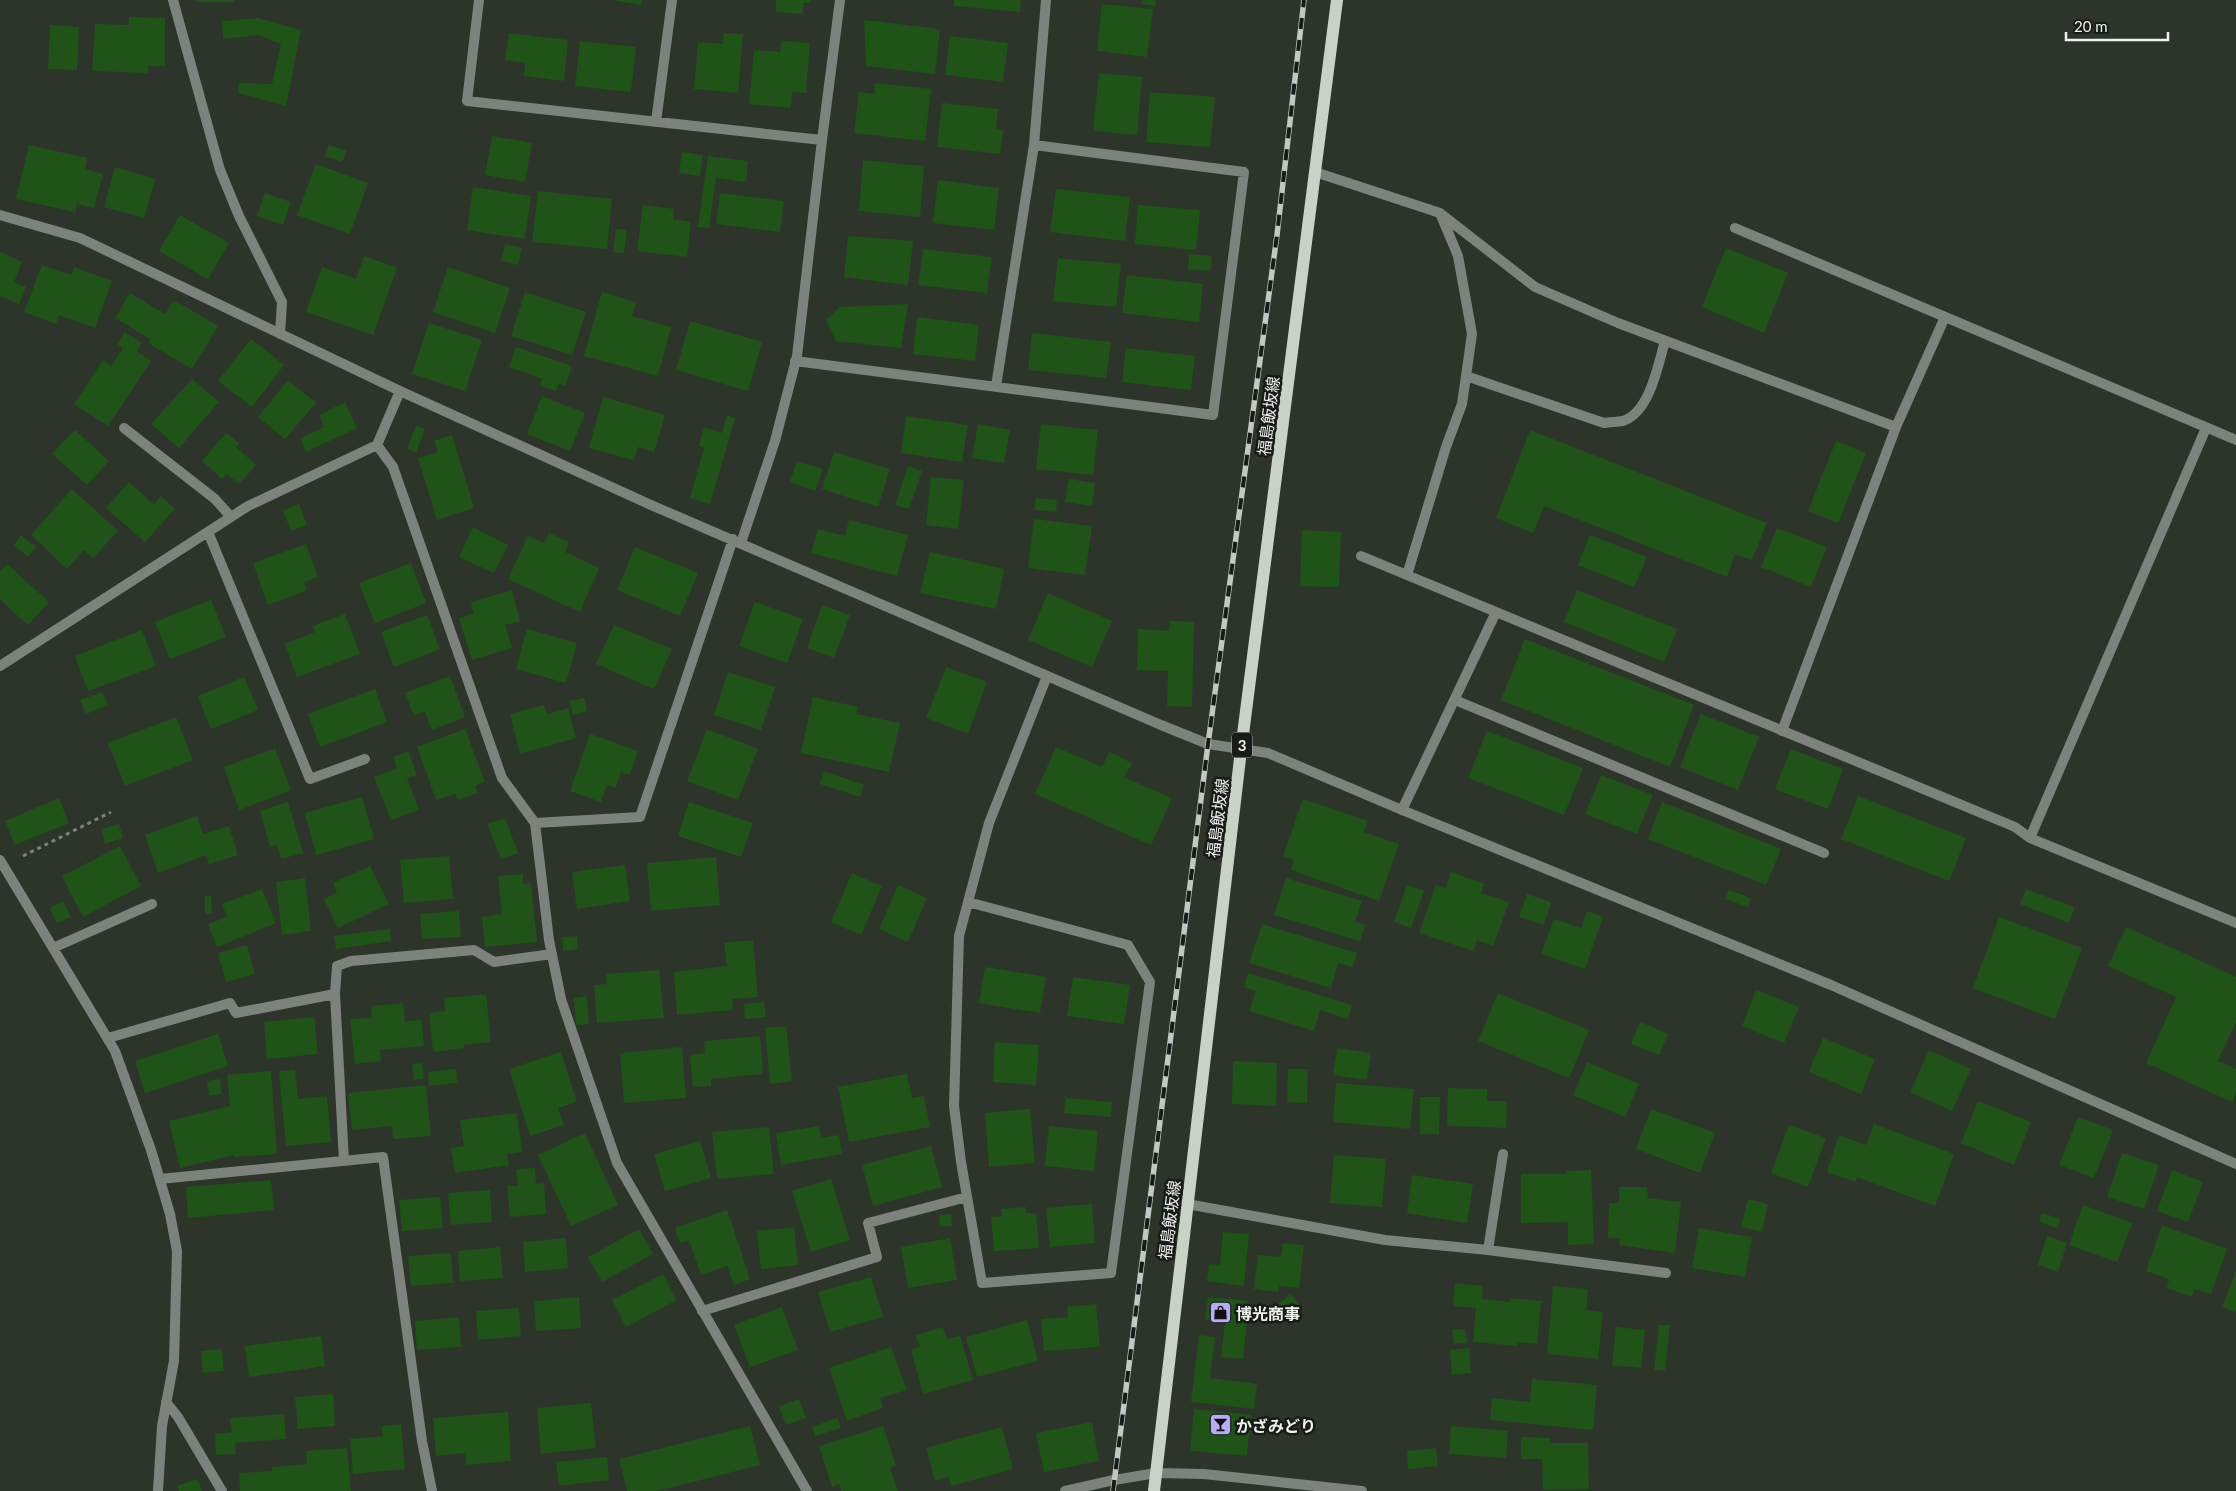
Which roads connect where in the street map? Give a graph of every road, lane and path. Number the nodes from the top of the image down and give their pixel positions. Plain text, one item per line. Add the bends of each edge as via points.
1 (173, 0) edge
2 (479, 0) edge
3 (672, 0) edge
4 (840, 0) edge
5 (1046, 0) edge
6 (1337, 0) edge
7 (656, 122) junction
8 (822, 140) junction
9 (1034, 145) junction
10 (1315, 172) junction
11 (1440, 214) junction
12 (0, 215) edge
13 (1735, 228) dead end
14 (1945, 317) junction
15 (280, 334) junction
16 (1665, 341) junction
17 (795, 361) junction
18 (1466, 376) junction
19 (996, 386) junction
20 (400, 391) junction
21 (1896, 427) junction
22 (124, 428) dead end
23 (2206, 428) junction
24 (2236, 440) edge
25 (377, 444) junction
26 (231, 517) junction
27 (208, 532) junction
28 (737, 541) junction
29 (1362, 556) dead end
30 (1407, 574) junction
31 (1496, 612) junction
32 (0, 666) edge
33 (1047, 676) junction
34 (1455, 700) junction
35 (1782, 731) junction
36 (1241, 750) junction
37 (365, 759) dead end
38 (1402, 810) junction
39 (111, 812) dead end
40 (535, 823) junction
41 (2030, 838) junction
42 (1824, 853) dead end
43 (2, 863) edge
44 (968, 902) junction
45 (152, 904) dead end
46 (2236, 922) edge
47 (53, 948) junction
48 (552, 954) junction
49 (335, 994) junction
50 (108, 1038) junction
51 (1503, 1154) dead end
52 (344, 1161) junction
53 (2236, 1164) edge
54 (160, 1179) junction
55 (967, 1197) junction
56 (1188, 1204) junction
57 (1488, 1250) junction
58 (1666, 1273) dead end
59 (702, 1311) junction
60 (166, 1402) junction
61 (1156, 1473) junction
62 (158, 1491) edge
63 (222, 1491) edge
64 (432, 1491) edge
65 (807, 1491) edge
66 (1065, 1491) edge
67 (1154, 1491) edge
68 (1362, 1491) edge

1 - 15 street via 220,170 282,302
2 - 7 street via 467,101
3 - 7 street
4 - 8 street
5 - 9 street
6 - 10 main road, 福島飯坂線 / 3
7 - 8 street
8 - 17 street
9 - 19 street
9 - 19 street via 1244,172 1213,415
10 - 11 street
10 - 36 main road, 福島飯坂線 / 3
11 - 16 street via 1535,287
11 - 18 street via 1458,256 1472,334
12 - 15 street via 80,238
13 - 14 street
14 - 21 street
14 - 23 street
15 - 20 street
16 - 18 street via 1649,394 1642,406 1624,420 1604,423
16 - 21 street
17 - 19 street
17 - 28 street via 775,441
18 - 30 street via 1462,404
20 - 25 street
20 - 28 street
21 - 35 street
22 - 26 street via 215,499
23 - 24 street
23 - 41 street
25 - 26 street
25 - 40 street via 393,467 502,778
26 - 27 street
27 - 32 street
27 - 37 street via 310,779
28 - 33 street
28 - 40 street via 640,817
29 - 30 street
30 - 31 street
31 - 34 street
31 - 35 street
33 - 36 street via 1208,744
33 - 44 street via 989,823
34 - 38 street
34 - 42 street
35 - 41 street via 2014,827
36 - 38 street via 1268,753
36 - 56 main road, 福島飯坂線 / 3
38 - 53 street via 1831,984
39 - 43 path
40 - 48 street
41 - 46 street
43 - 47 street
44 - 55 street via 959,936 954,1106
44 - 55 street via 1128,944 1150,982 1111,1273 982,1283
45 - 47 street
47 - 50 street
48 - 49 street via 494,962 474,950 350,961 337,966
48 - 59 street via 561,999 617,1163
49 - 50 street via 236,1013 230,1003
49 - 52 street
50 - 54 street via 116,1051
51 - 57 street
52 - 54 street
52 - 64 street via 383,1157 422,1441
54 - 60 street via 177,1251 174,1361
55 - 59 street via 868,1223 877,1257
56 - 57 street via 1385,1240
56 - 61 main road, 福島飯坂線 / 3
57 - 58 street
59 - 65 street
60 - 62 street
60 - 63 street
61 - 66 street
61 - 67 main road, 福島飯坂線 / 3
61 - 68 street via 1204,1474

